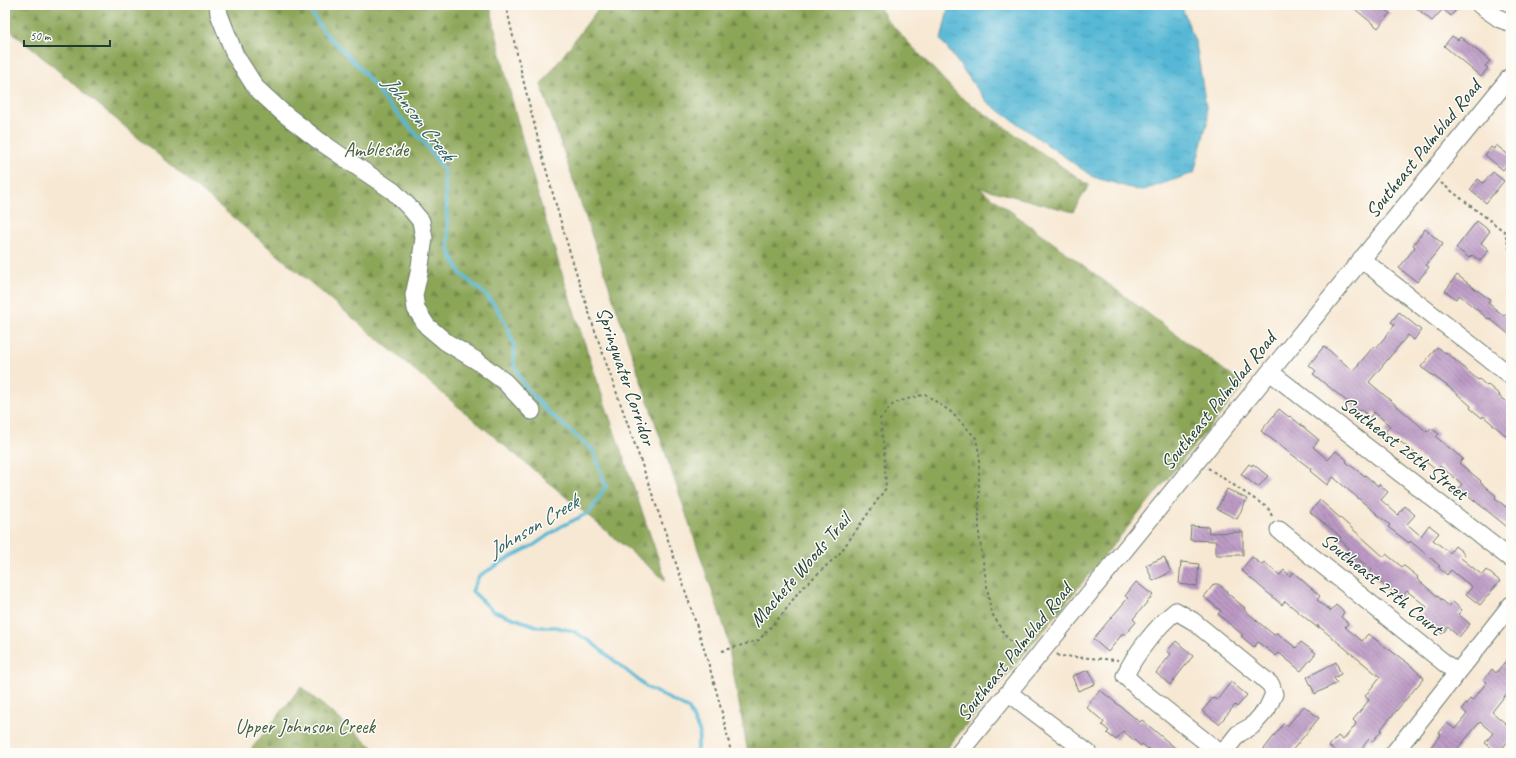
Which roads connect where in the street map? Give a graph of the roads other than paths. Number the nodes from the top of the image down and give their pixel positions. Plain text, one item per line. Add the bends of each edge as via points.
1 (218, 5) edge
2 (1480, 5) edge
3 (1511, 23) edge
4 (1511, 76) edge
5 (1361, 259) junction
6 (1270, 372) junction
7 (1511, 376) edge
8 (532, 411) dead end
9 (1279, 530) road end
10 (1511, 559) edge
11 (1511, 605) edge
12 (1457, 673) junction
13 (1009, 692) junction
14 (959, 753) edge
15 (1088, 753) edge
16 (1222, 753) edge
17 (1394, 753) edge

1 - 8 street via 235,55 256,88 318,140 393,191 421,221 424,238 420,273 414,295 416,309 427,326 505,382
2 - 3 street via 1500,19
4 - 5 street, Southeast Palmblad Road
5 - 6 street, Southeast Palmblad Road
5 - 7 street
6 - 10 street, Southeast 26th Street
6 - 13 street, Southeast Palmblad Road
9 - 12 street, Southeast 27th Court
11 - 12 street
12 - 17 street
13 - 14 street, Southeast Palmblad Road
13 - 15 street
16 - 16 street via 1238,734 1252,726 1267,709 1274,694 1271,685 1263,678 1193,621 1176,611 1166,619 1131,663 1126,676

